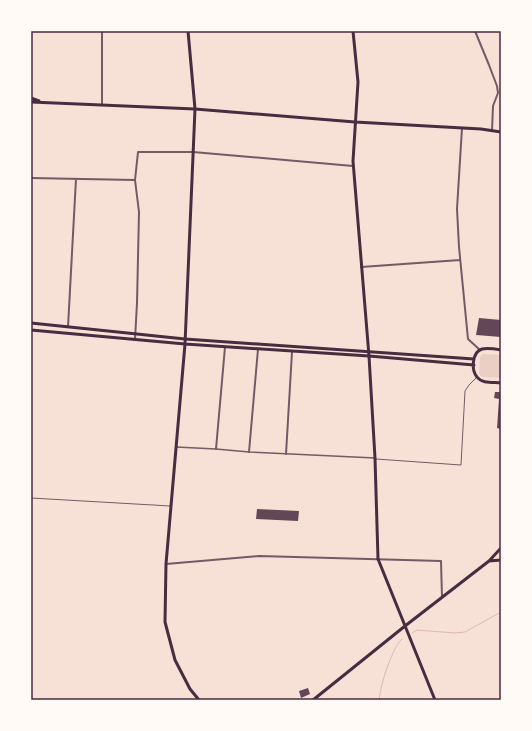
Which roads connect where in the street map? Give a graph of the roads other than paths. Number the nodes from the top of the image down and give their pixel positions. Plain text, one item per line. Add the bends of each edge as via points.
1 (102, 31) edge
2 (188, 31) edge
3 (353, 31) edge
4 (475, 31) edge
5 (31, 98) edge
6 (47, 103) junction
7 (31, 104) edge
8 (102, 105) junction
9 (195, 109) junction
10 (355, 122) junction
11 (462, 128) junction
12 (492, 131) junction
13 (501, 132) edge
14 (194, 152) junction
15 (353, 166) junction
16 (31, 178) edge
17 (76, 179) junction
18 (135, 180) junction
19 (460, 260) junction
20 (361, 267) junction
21 (31, 324) edge
22 (68, 327) junction
23 (31, 330) edge
24 (135, 334) junction
25 (185, 339) junction
26 (134, 340) junction
27 (185, 344) junction
28 (225, 347) junction
29 (258, 349) junction
30 (480, 350) junction
31 (501, 350) edge
32 (292, 352) junction
33 (368, 352) junction
34 (369, 356) junction
35 (474, 359) junction
36 (474, 365) junction
37 (477, 378) junction
38 (501, 383) edge
39 (176, 447) junction
40 (216, 449) junction
41 (249, 452) junction
42 (286, 454) junction
43 (375, 458) junction
44 (31, 498) edge
45 (172, 506) junction
46 (501, 548) edge
47 (378, 560) junction
48 (490, 560) junction
49 (501, 560) edge
50 (166, 564) junction
51 (442, 597) junction
52 (405, 626) junction
53 (199, 700) edge
54 (313, 700) edge
55 (435, 700) edge

1 - 8 street
2 - 9 main road
3 - 10 main road via 358,82
4 - 12 street via 497,86
5 - 6 main road
6 - 7 main road
6 - 8 main road
8 - 9 main road
9 - 10 main road
9 - 14 main road
10 - 11 main road
10 - 15 main road
11 - 12 main road
11 - 19 street via 457,209
12 - 13 main road
14 - 15 street
14 - 18 street via 138,152
14 - 25 main road
15 - 20 main road
16 - 17 street
17 - 18 street
17 - 22 street
18 - 24 street via 139,212
19 - 20 street
19 - 30 street via 468,339
20 - 33 main road
21 - 22 main road
22 - 24 main road
23 - 26 main road
24 - 25 main road
24 - 26 street
25 - 27 main road
25 - 33 main road
26 - 27 main road
27 - 28 main road
27 - 39 main road
28 - 29 main road
28 - 40 street
29 - 32 main road
29 - 41 street
30 - 31 main road
30 - 35 main road
32 - 34 main road
32 - 42 street
33 - 34 main road
33 - 35 main road
34 - 36 main road
34 - 43 main road
35 - 36 main road
36 - 37 main road
37 - 38 main road via 483,382
37 - 43 lane via 465,391 461,465
39 - 40 street
39 - 45 main road
40 - 41 street
41 - 42 street
42 - 43 street
43 - 47 main road
44 - 45 lane
45 - 50 main road
46 - 48 main road
47 - 50 street via 259,556
47 - 51 street via 441,560
47 - 52 main road
48 - 49 main road
48 - 51 main road
50 - 53 main road via 165,622 175,660 190,689
51 - 52 main road
52 - 54 main road
52 - 55 main road

